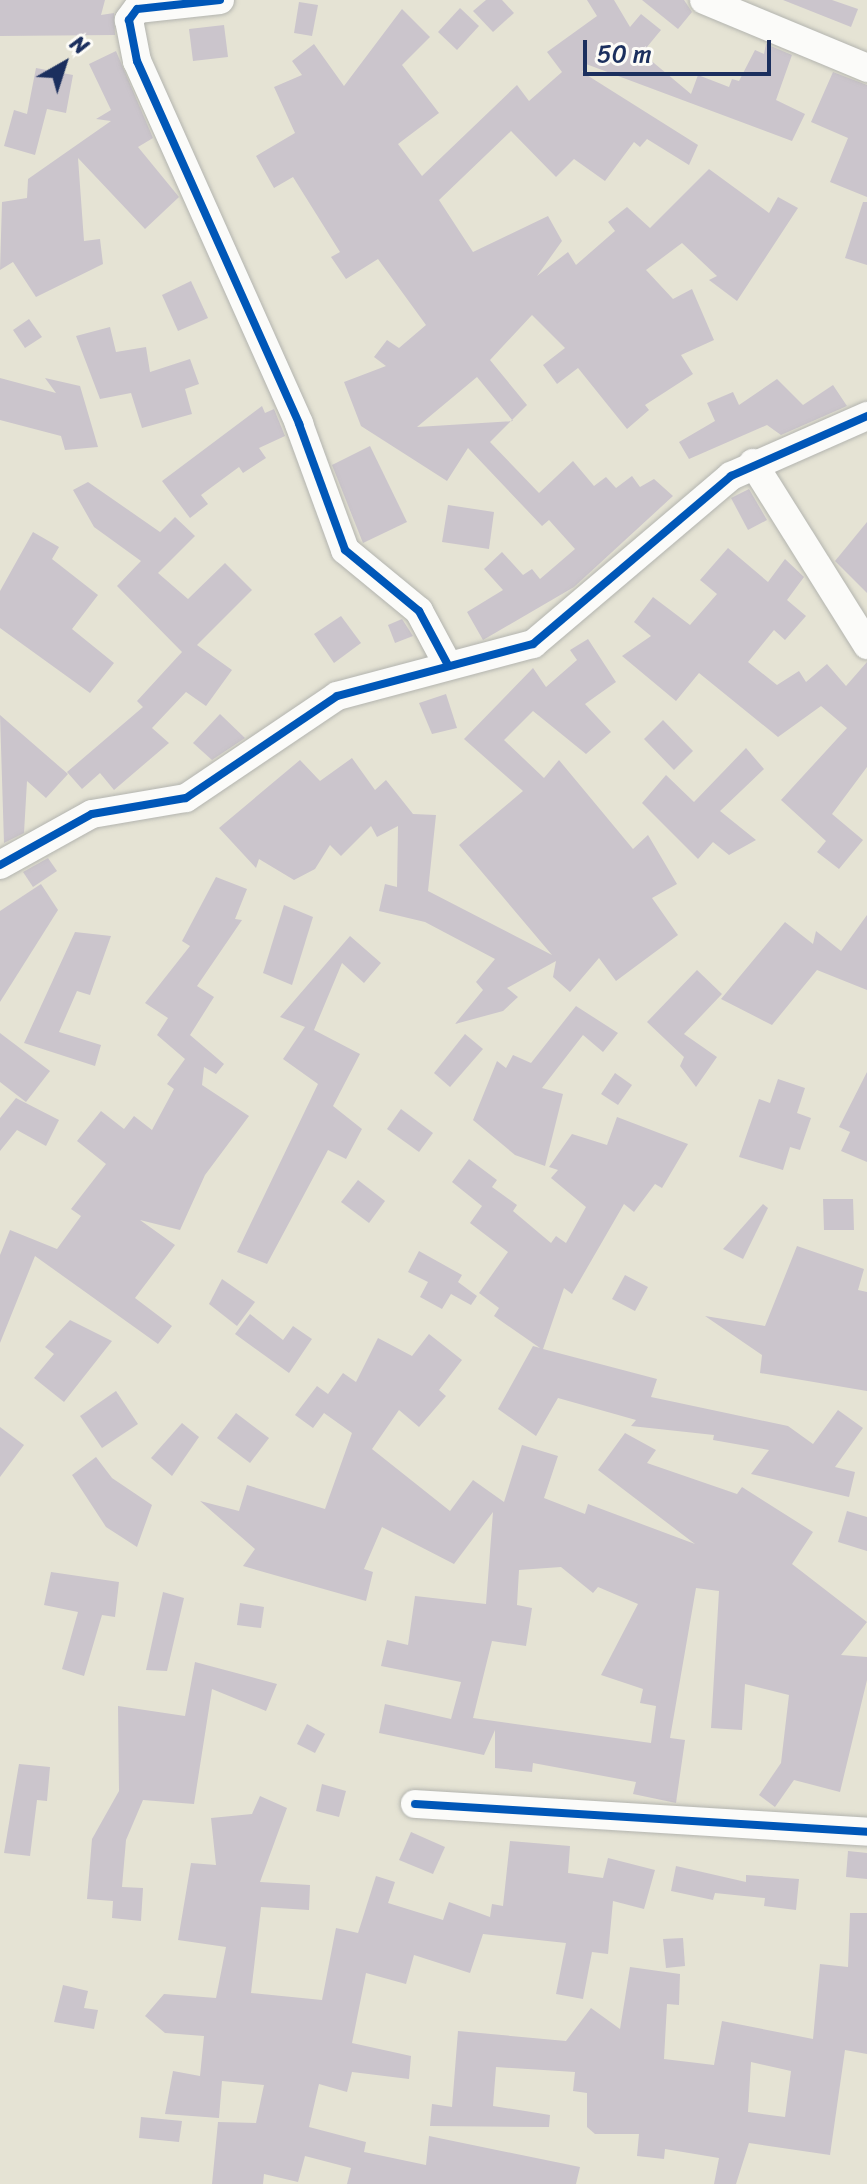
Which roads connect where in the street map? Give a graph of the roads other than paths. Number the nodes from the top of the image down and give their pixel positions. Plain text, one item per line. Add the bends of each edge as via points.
1 (220, 0) edge
2 (704, 0) edge
3 (867, 68) edge
4 (867, 416) edge
5 (753, 463) junction
6 (867, 645) edge
7 (448, 665) junction
8 (0, 865) edge
9 (415, 1804) dead end
10 (867, 1832) edge

1 - 7 street via 137,9 129,20 137,61 299,424 345,550 419,611
2 - 3 street
4 - 5 street
5 - 6 street
5 - 7 street via 552,633
7 - 8 street via 337,696 186,798 92,814
9 - 10 street

